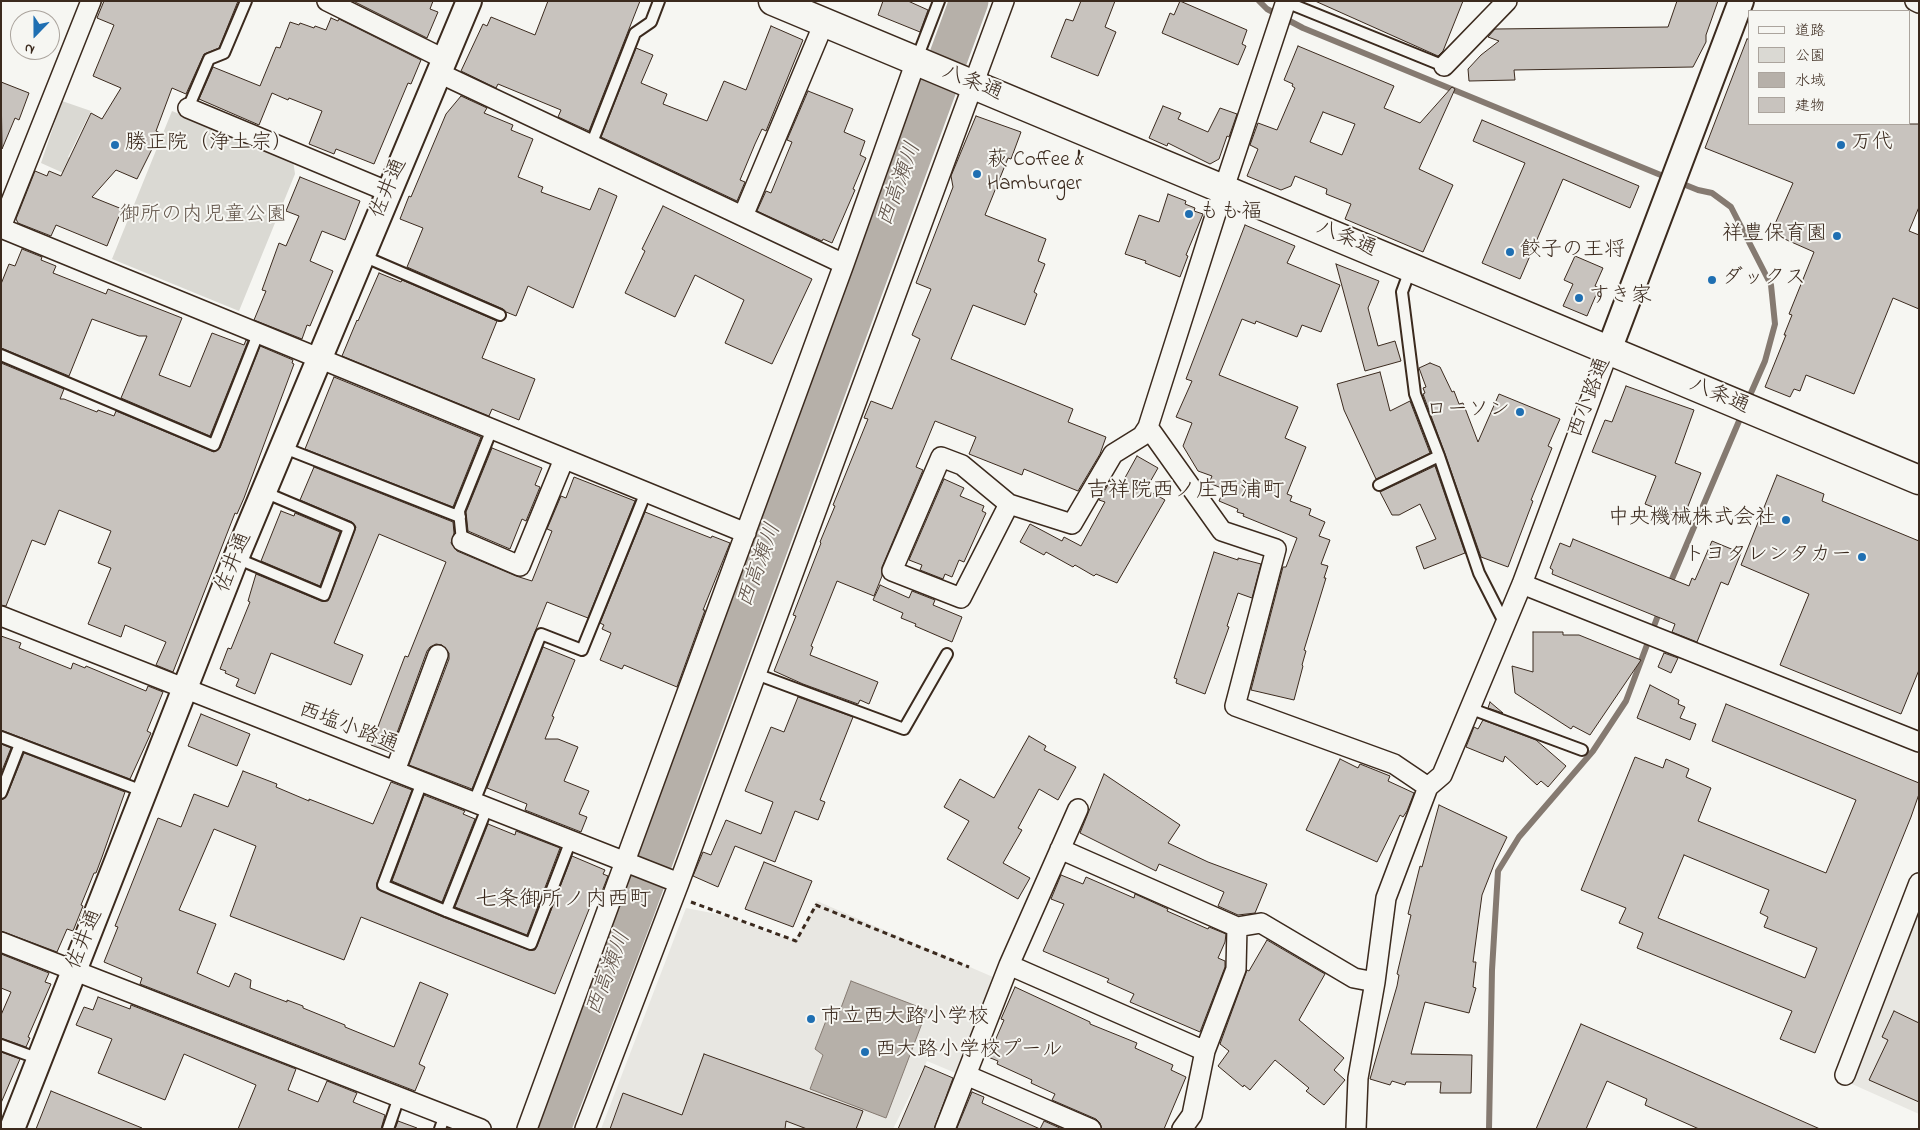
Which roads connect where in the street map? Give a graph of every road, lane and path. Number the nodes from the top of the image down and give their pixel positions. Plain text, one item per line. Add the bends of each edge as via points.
1 (91, 1) edge
2 (246, 1) edge
3 (327, 1) edge
4 (468, 1) edge
5 (659, 1) edge
6 (773, 1) edge
7 (939, 1) edge
8 (1004, 1) edge
9 (1507, 1) edge
10 (1742, 1) edge
11 (1915, 1) edge
12 (1286, 2) edge
13 (1919, 3) edge
14 (824, 23) junction
15 (916, 61) junction
16 (442, 66) junction
17 (1444, 66) joint
18 (974, 85) junction
19 (188, 108) joint
20 (591, 144) junction
21 (1224, 188) junction
22 (389, 192) junction
23 (743, 216) junction
24 (1, 227) edge
25 (362, 256) junction
26 (844, 264) junction
27 (1412, 267) junction
28 (500, 314) dead end
29 (258, 334) junction
30 (1609, 350) junction
31 (1, 355) edge
32 (319, 359) junction
33 (1148, 427) junction
34 (492, 429) junction
35 (282, 446) junction
36 (1439, 456) junction
37 (564, 459) junction
38 (1919, 480) edge
39 (1380, 485) dead end
40 (264, 492) junction
41 (646, 492) junction
42 (1009, 504) junction
43 (460, 517) junction
44 (746, 533) junction
45 (462, 541) joint
46 (236, 558) junction
47 (1522, 584) junction
48 (1, 616) edge
49 (1505, 624) junction
50 (947, 654) dead end
51 (438, 655) dead end
52 (756, 674) junction
53 (185, 689) junction
54 (1470, 708) junction
55 (1, 737) edge
56 (1919, 742) edge
57 (20, 744) junction
58 (1582, 750) dead end
59 (394, 771) junction
60 (422, 782) junction
61 (1428, 787) junction
62 (145, 792) junction
63 (1, 793) edge
64 (481, 805) junction
65 (1078, 809) dead end
66 (571, 840) junction
67 (1060, 849) junction
68 (626, 862) junction
69 (1919, 883) edge
70 (676, 889) junction
71 (446, 910) junction
72 (1237, 927) junction
73 (1, 942) edge
74 (1009, 965) junction
75 (969, 967) dead end
76 (74, 970) junction
77 (1375, 982) junction
78 (1, 1045) edge
79 (1205, 1050) junction
80 (39, 1059) junction
81 (966, 1075) junction
82 (1845, 1075) dead end
83 (399, 1097) junction
84 (443, 1122) edge
85 (12, 1129) edge
86 (388, 1129) edge
87 (481, 1129) edge
88 (527, 1129) edge
89 (585, 1129) edge
90 (945, 1129) edge
91 (1091, 1129) edge
92 (1182, 1129) edge
93 (1356, 1129) edge

1 - 24 street
2 - 19 lane via 224,53 209,58
3 - 16 street
4 - 16 street, 佐井通
5 - 20 lane via 651,22 635,33
6 - 14 main road, 八条通
7 - 15 lane
8 - 18 street
9 - 17 street
10 - 30 street, 西小路通
11 - 13 street
12 - 17 lane
12 - 21 street
14 - 15 main road, 八条通
14 - 23 street
15 - 18 main road, 八条通
15 - 26 street
16 - 20 street
16 - 22 street, 佐井通
18 - 21 main road, 八条通
18 - 52 street
19 - 22 street
20 - 23 street
21 - 27 main road, 八条通
21 - 33 street
22 - 25 street, 佐井通
23 - 26 street
24 - 29 street
25 - 28 lane
25 - 32 street, 佐井通
26 - 44 street
27 - 30 main road, 八条通
27 - 36 lane via 1402,292 1415,394
29 - 31 lane via 214,445
29 - 32 street
30 - 38 main road, 八条通
30 - 47 street, 西小路通
32 - 34 street
32 - 35 street, 佐井通
33 - 42 street via 1142,436 1113,454 1072,524
33 - 61 street via 1222,531 1276,549 1235,706 1394,764
34 - 37 street
34 - 43 lane via 459,511
35 - 40 street, 佐井通
35 - 43 lane
36 - 39 lane
36 - 49 lane via 1479,573
37 - 41 street
37 - 45 street via 520,566
40 - 46 street, 佐井通
40 - 46 lane via 349,528 324,595
41 - 44 street
41 - 64 lane via 582,650 541,634
42 - 42 street via 962,466 941,457 892,572 961,598
43 - 45 lane
44 - 68 street
46 - 53 street, 佐井通
47 - 49 street, 西小路通
47 - 56 street
48 - 53 street, 西塩小路通
49 - 54 street, 西小路通
50 - 52 lane via 904,729
51 - 59 street
52 - 70 street
53 - 59 street, 西塩小路通
53 - 62 street, 佐井通
54 - 58 lane
54 - 61 street, 西小路通 via 1442,775
55 - 57 lane
57 - 62 lane
57 - 63 lane
59 - 60 street, 西塩小路通
60 - 64 street, 西塩小路通
60 - 71 lane via 382,886
61 - 77 street via 1386,898
62 - 76 street, 佐井通
64 - 66 street, 西塩小路通
64 - 71 lane
65 - 67 street
66 - 68 street, 西塩小路通
66 - 71 lane via 532,944
67 - 72 street
67 - 74 street
68 - 70 street, 西塩小路通
68 - 88 street
69 - 82 street
70 - 75 path via 796,941 816,905
70 - 89 street
72 - 77 street via 1261,923 1354,978
72 - 79 street via 1236,969
73 - 76 street
74 - 79 street
74 - 81 street
76 - 80 street, 佐井通
76 - 83 street
77 - 93 street via 1358,1078
78 - 80 lane
79 - 92 street via 1192,1114
80 - 85 street, 佐井通
81 - 90 street
81 - 91 street
83 - 84 street
83 - 86 lane
84 - 87 street

